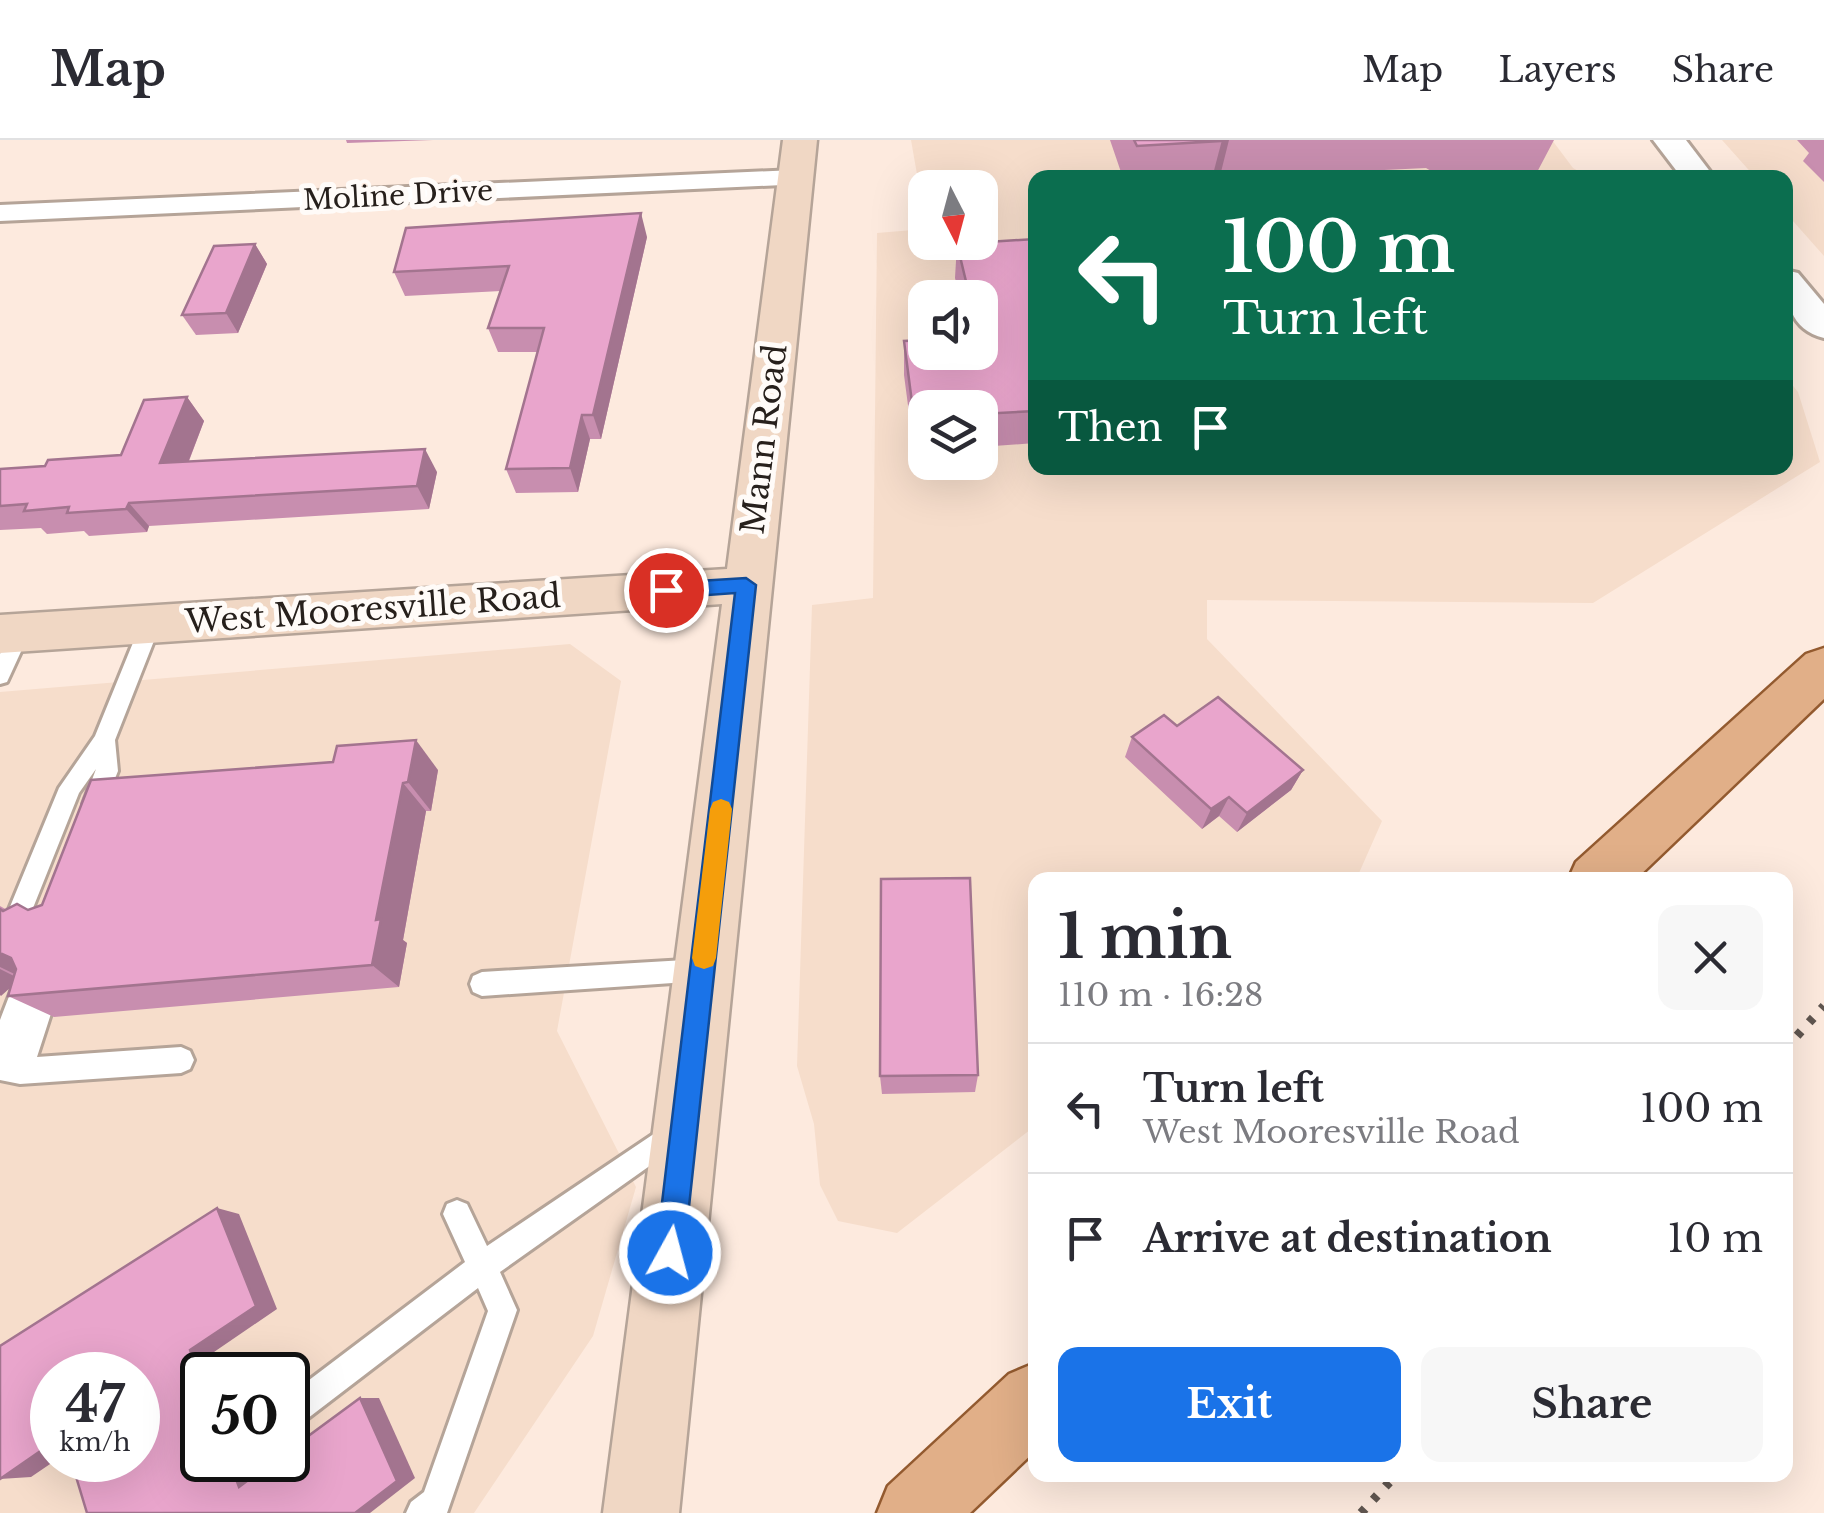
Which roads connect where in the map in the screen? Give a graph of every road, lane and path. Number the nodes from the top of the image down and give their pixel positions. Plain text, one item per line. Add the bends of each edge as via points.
1 (1669, 140) edge
2 (798, 159) edge
3 (1692, 170) edge
4 (0, 213) edge
5 (1793, 290) edge
6 (1824, 326) edge
7 (746, 585) junction
8 (150, 624) junction
9 (10, 633) edge
10 (1824, 668) edge
11 (0, 676) edge
12 (104, 740) junction
13 (87, 823) edge
14 (1605, 872) edge
15 (0, 960) edge
16 (702, 970) junction
17 (482, 984) dead end
18 (34, 993) edge
19 (181, 1060) dead end
20 (7, 1064) edge
21 (684, 1126) junction
22 (457, 1214) dead end
23 (482, 1266) junction
24 (310, 1397) edge
25 (1028, 1407) edge
26 (422, 1513) edge
27 (641, 1513) edge
28 (915, 1513) edge

1 - 3 street
2 - 4 street, Moline Drive
2 - 7 main road, Mann Road
5 - 6 street
7 - 8 main road, West Mooresville Road
7 - 16 main road, Mann Road
8 - 9 main road, West Mooresville Road
8 - 12 lane
9 - 11 lane
10 - 14 main road
12 - 13 lane via 107,771
12 - 15 lane via 70,788
16 - 17 lane
16 - 21 main road, Mann Road
18 - 20 lane
19 - 20 lane
21 - 23 lane
21 - 27 main road, Mann Road
22 - 23 lane
23 - 24 lane
23 - 26 lane via 503,1310 436,1502
25 - 28 main road

